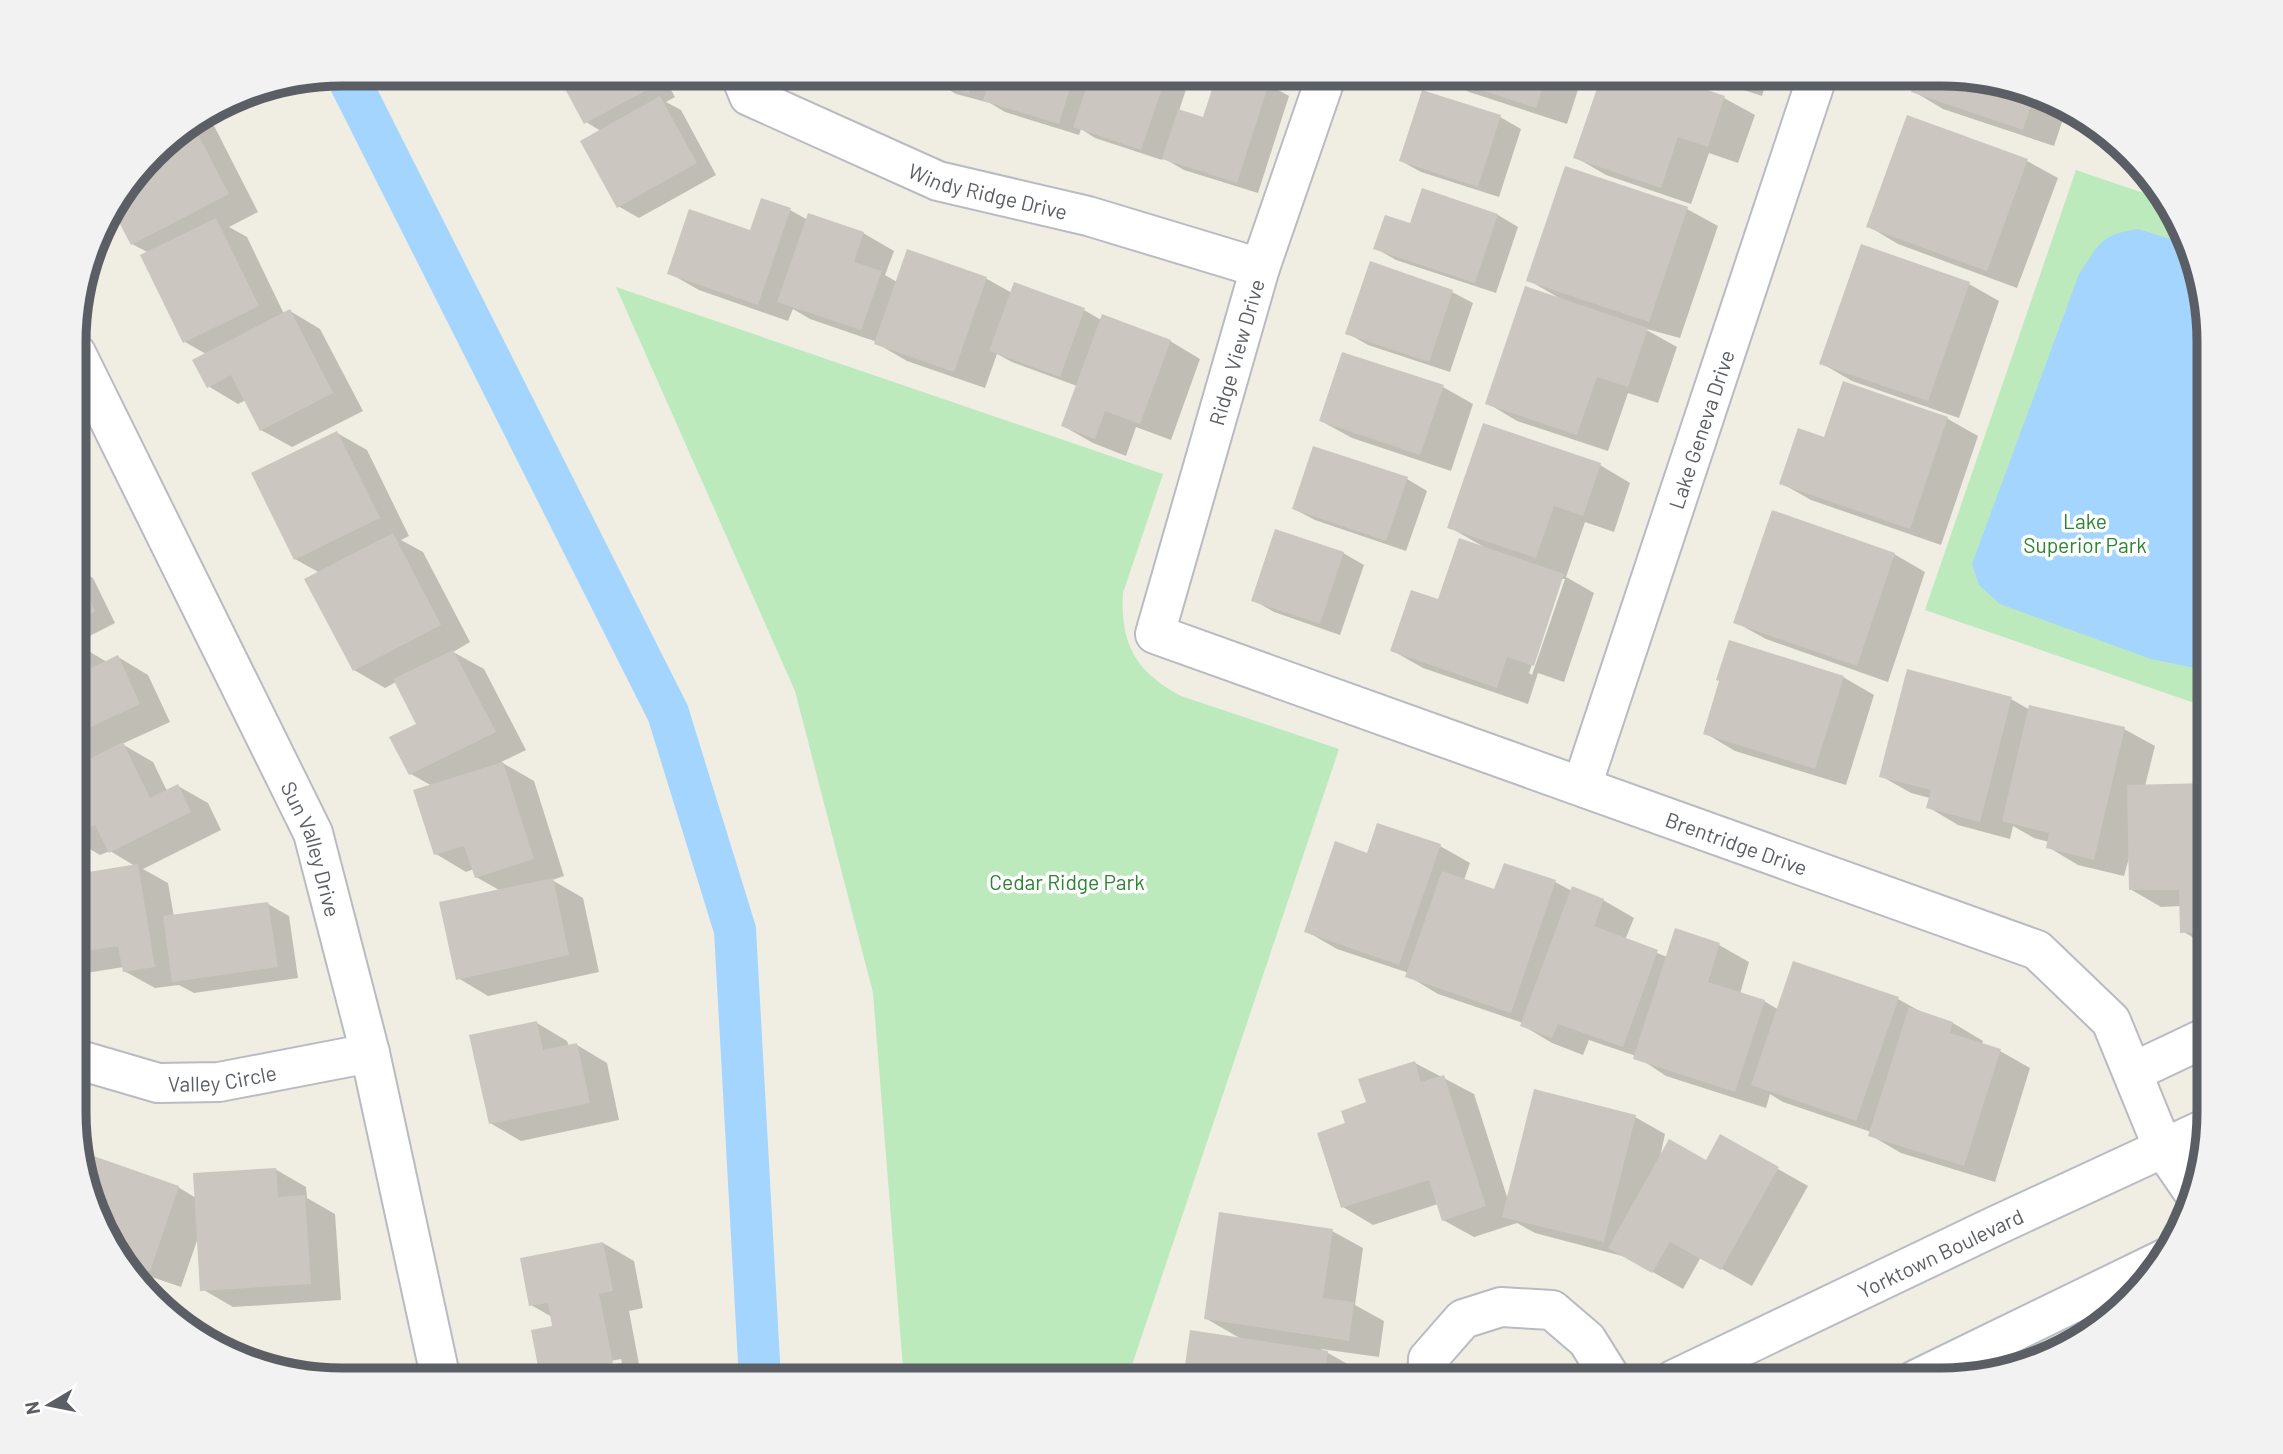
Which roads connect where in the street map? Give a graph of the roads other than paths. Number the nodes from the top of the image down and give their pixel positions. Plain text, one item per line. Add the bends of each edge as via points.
1 (745, 86) edge
2 (1323, 86) edge
3 (1814, 86) edge
4 (1260, 268) junction
5 (86, 373) edge
6 (1155, 634) joint
7 (1582, 786) junction
8 (2197, 1041) edge
9 (370, 1053) junction
10 (86, 1062) edge
11 (2133, 1072) junction
12 (2197, 1133) edge
13 (2163, 1148) junction
14 (2187, 1183) edge
15 (2143, 1269) edge
16 (438, 1368) edge
17 (1428, 1368) edge
18 (1604, 1368) edge
19 (1698, 1368) edge
20 (1940, 1368) edge

1 - 4 street, Windy Ridge Drive via 749,96 938,181 1088,216
2 - 4 street, Ridge View Drive
3 - 7 street, Lake Geneva Drive
4 - 6 street, Ridge View Drive
5 - 9 street, Sun Valley Drive via 313,834
6 - 7 street, Brentridge Drive
7 - 11 street, Brentridge Drive via 2037,950 2111,1021
8 - 11 street
9 - 10 street, Valley Circle via 219,1082 158,1083
9 - 16 street, Sun Valley Drive
11 - 13 street, Brentridge Drive
12 - 13 street, Yorktown Boulevard
13 - 14 street, Brentridge Drive
13 - 19 street, Yorktown Boulevard
15 - 20 street
17 - 18 street via 1429,1359 1463,1319 1501,1307 1552,1310 1587,1340

